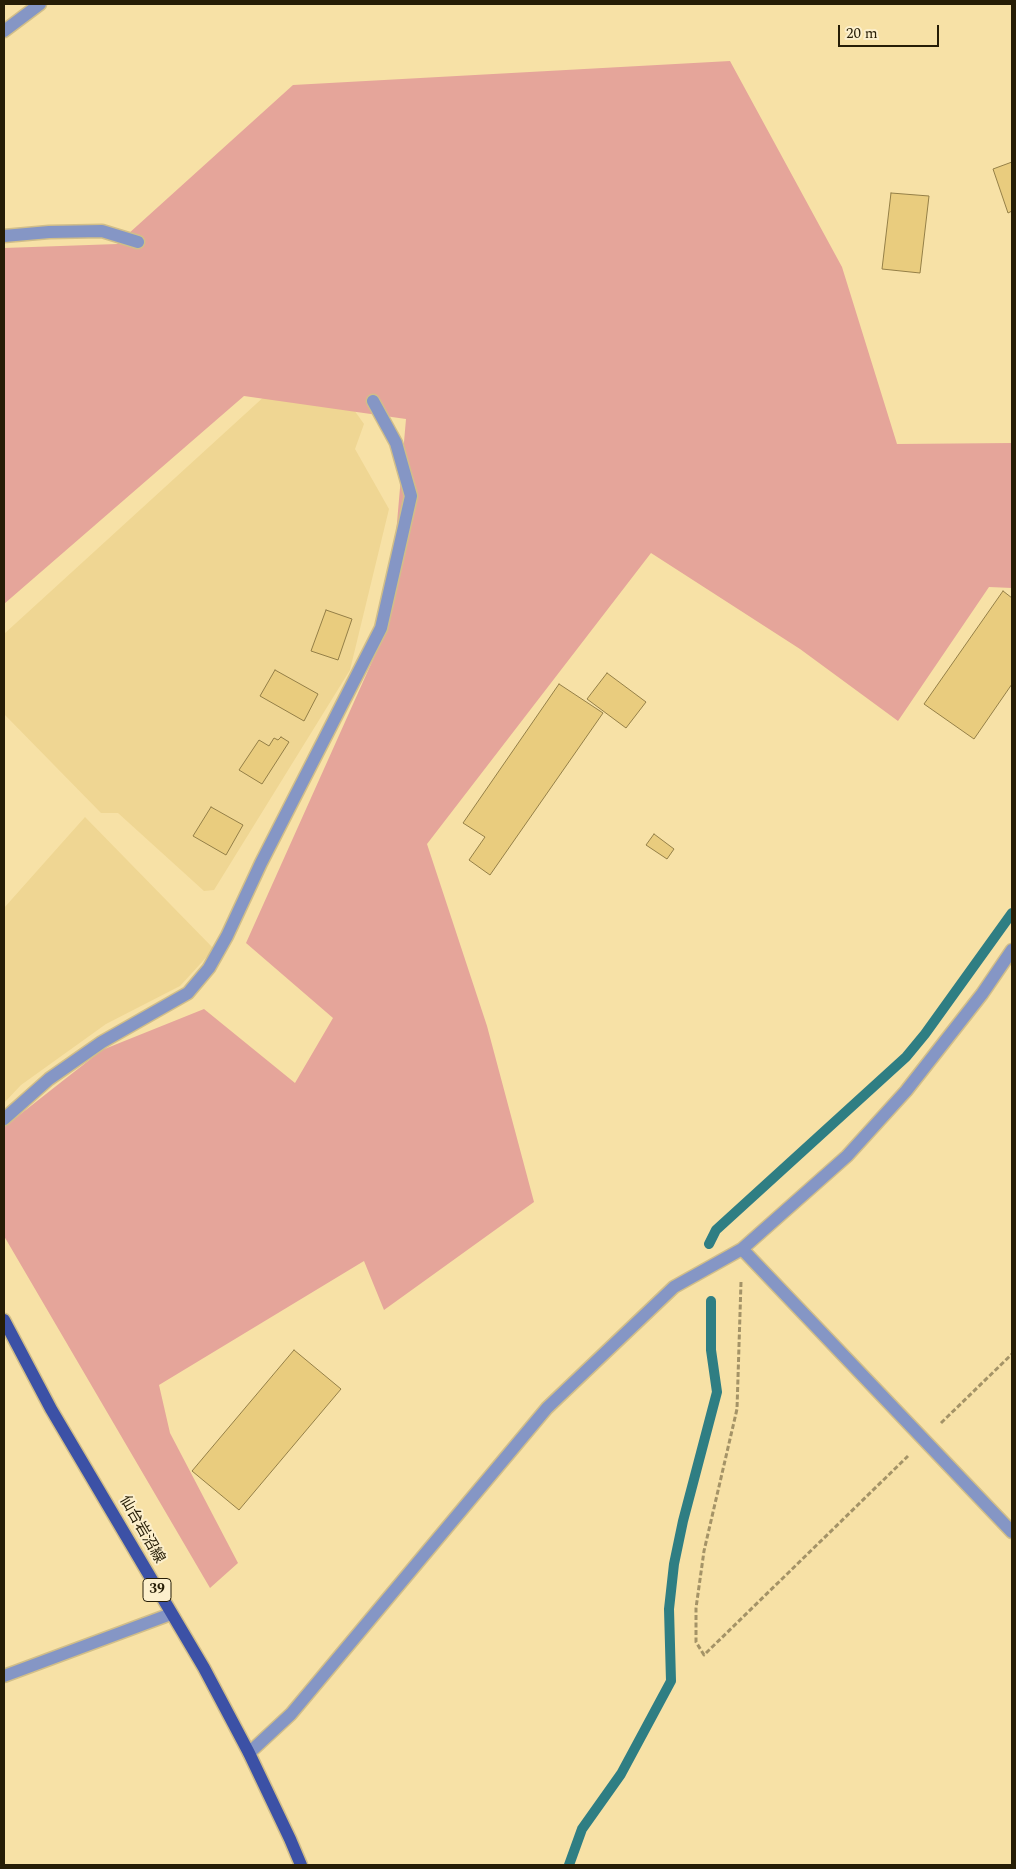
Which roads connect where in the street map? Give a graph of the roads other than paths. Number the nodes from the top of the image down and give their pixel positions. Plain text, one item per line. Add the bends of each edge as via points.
1 (40, 4) edge
2 (4, 31) edge
3 (4, 236) edge
4 (138, 242) dead end
5 (373, 401) dead end
6 (1012, 950) edge
7 (4, 1119) edge
8 (742, 1249) junction
9 (4, 1320) edge
10 (1012, 1532) edge
11 (171, 1614) junction
12 (4, 1676) edge
13 (249, 1753) junction
14 (301, 1865) edge

1 - 2 street
3 - 4 street via 102,231
5 - 7 street via 396,443 411,496 381,628 227,936 209,968 188,993 102,1042 49,1079
6 - 8 street via 906,1091 847,1156
8 - 10 street
8 - 13 street via 674,1287 546,1408 291,1714
9 - 11 main road, 仙台岩沼線 / 39 via 51,1409
11 - 12 street
11 - 13 main road, 仙台岩沼線 / 39
13 - 14 main road, 仙台岩沼線 / 39

